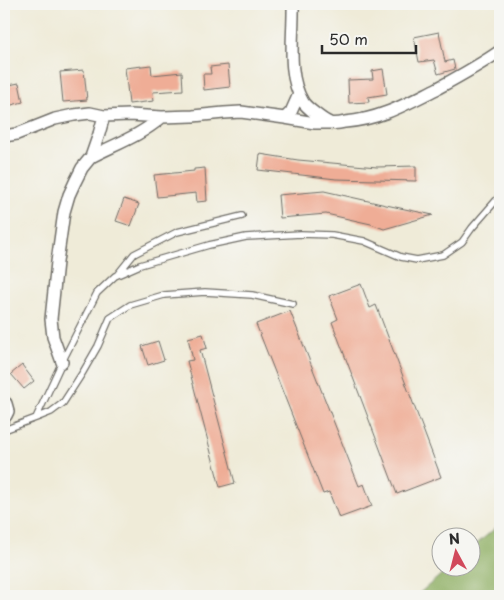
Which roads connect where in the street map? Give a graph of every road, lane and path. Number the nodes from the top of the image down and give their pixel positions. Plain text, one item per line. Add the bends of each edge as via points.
1 (293, 4) edge
2 (500, 50) edge
3 (299, 94) junction
4 (104, 116) junction
5 (162, 117) junction
6 (285, 118) junction
7 (330, 123) junction
8 (4, 136) edge
9 (91, 157) junction
10 (500, 196) edge
11 (242, 216) dead end
12 (115, 276) junction
13 (293, 304) dead end
14 (62, 362) junction
15 (4, 404) edge
16 (4, 415) edge
17 (36, 418) junction
18 (4, 430) edge

1 - 3 street via 292,67
2 - 7 street via 478,66 402,107 374,118
3 - 6 street
3 - 7 street via 304,104
4 - 5 street
4 - 8 street via 90,113 74,115
4 - 9 street
5 - 6 street via 241,112
5 - 9 street via 124,142
6 - 7 street
9 - 14 street via 82,168 64,212 51,319
10 - 12 lane via 462,242 443,255 417,260 332,235 246,237 140,265
11 - 12 lane via 177,232 134,254
12 - 14 lane via 97,293
13 - 17 lane via 252,295 205,292 164,295 130,306 110,318 84,372 63,403
14 - 17 lane
15 - 16 street
17 - 18 lane

